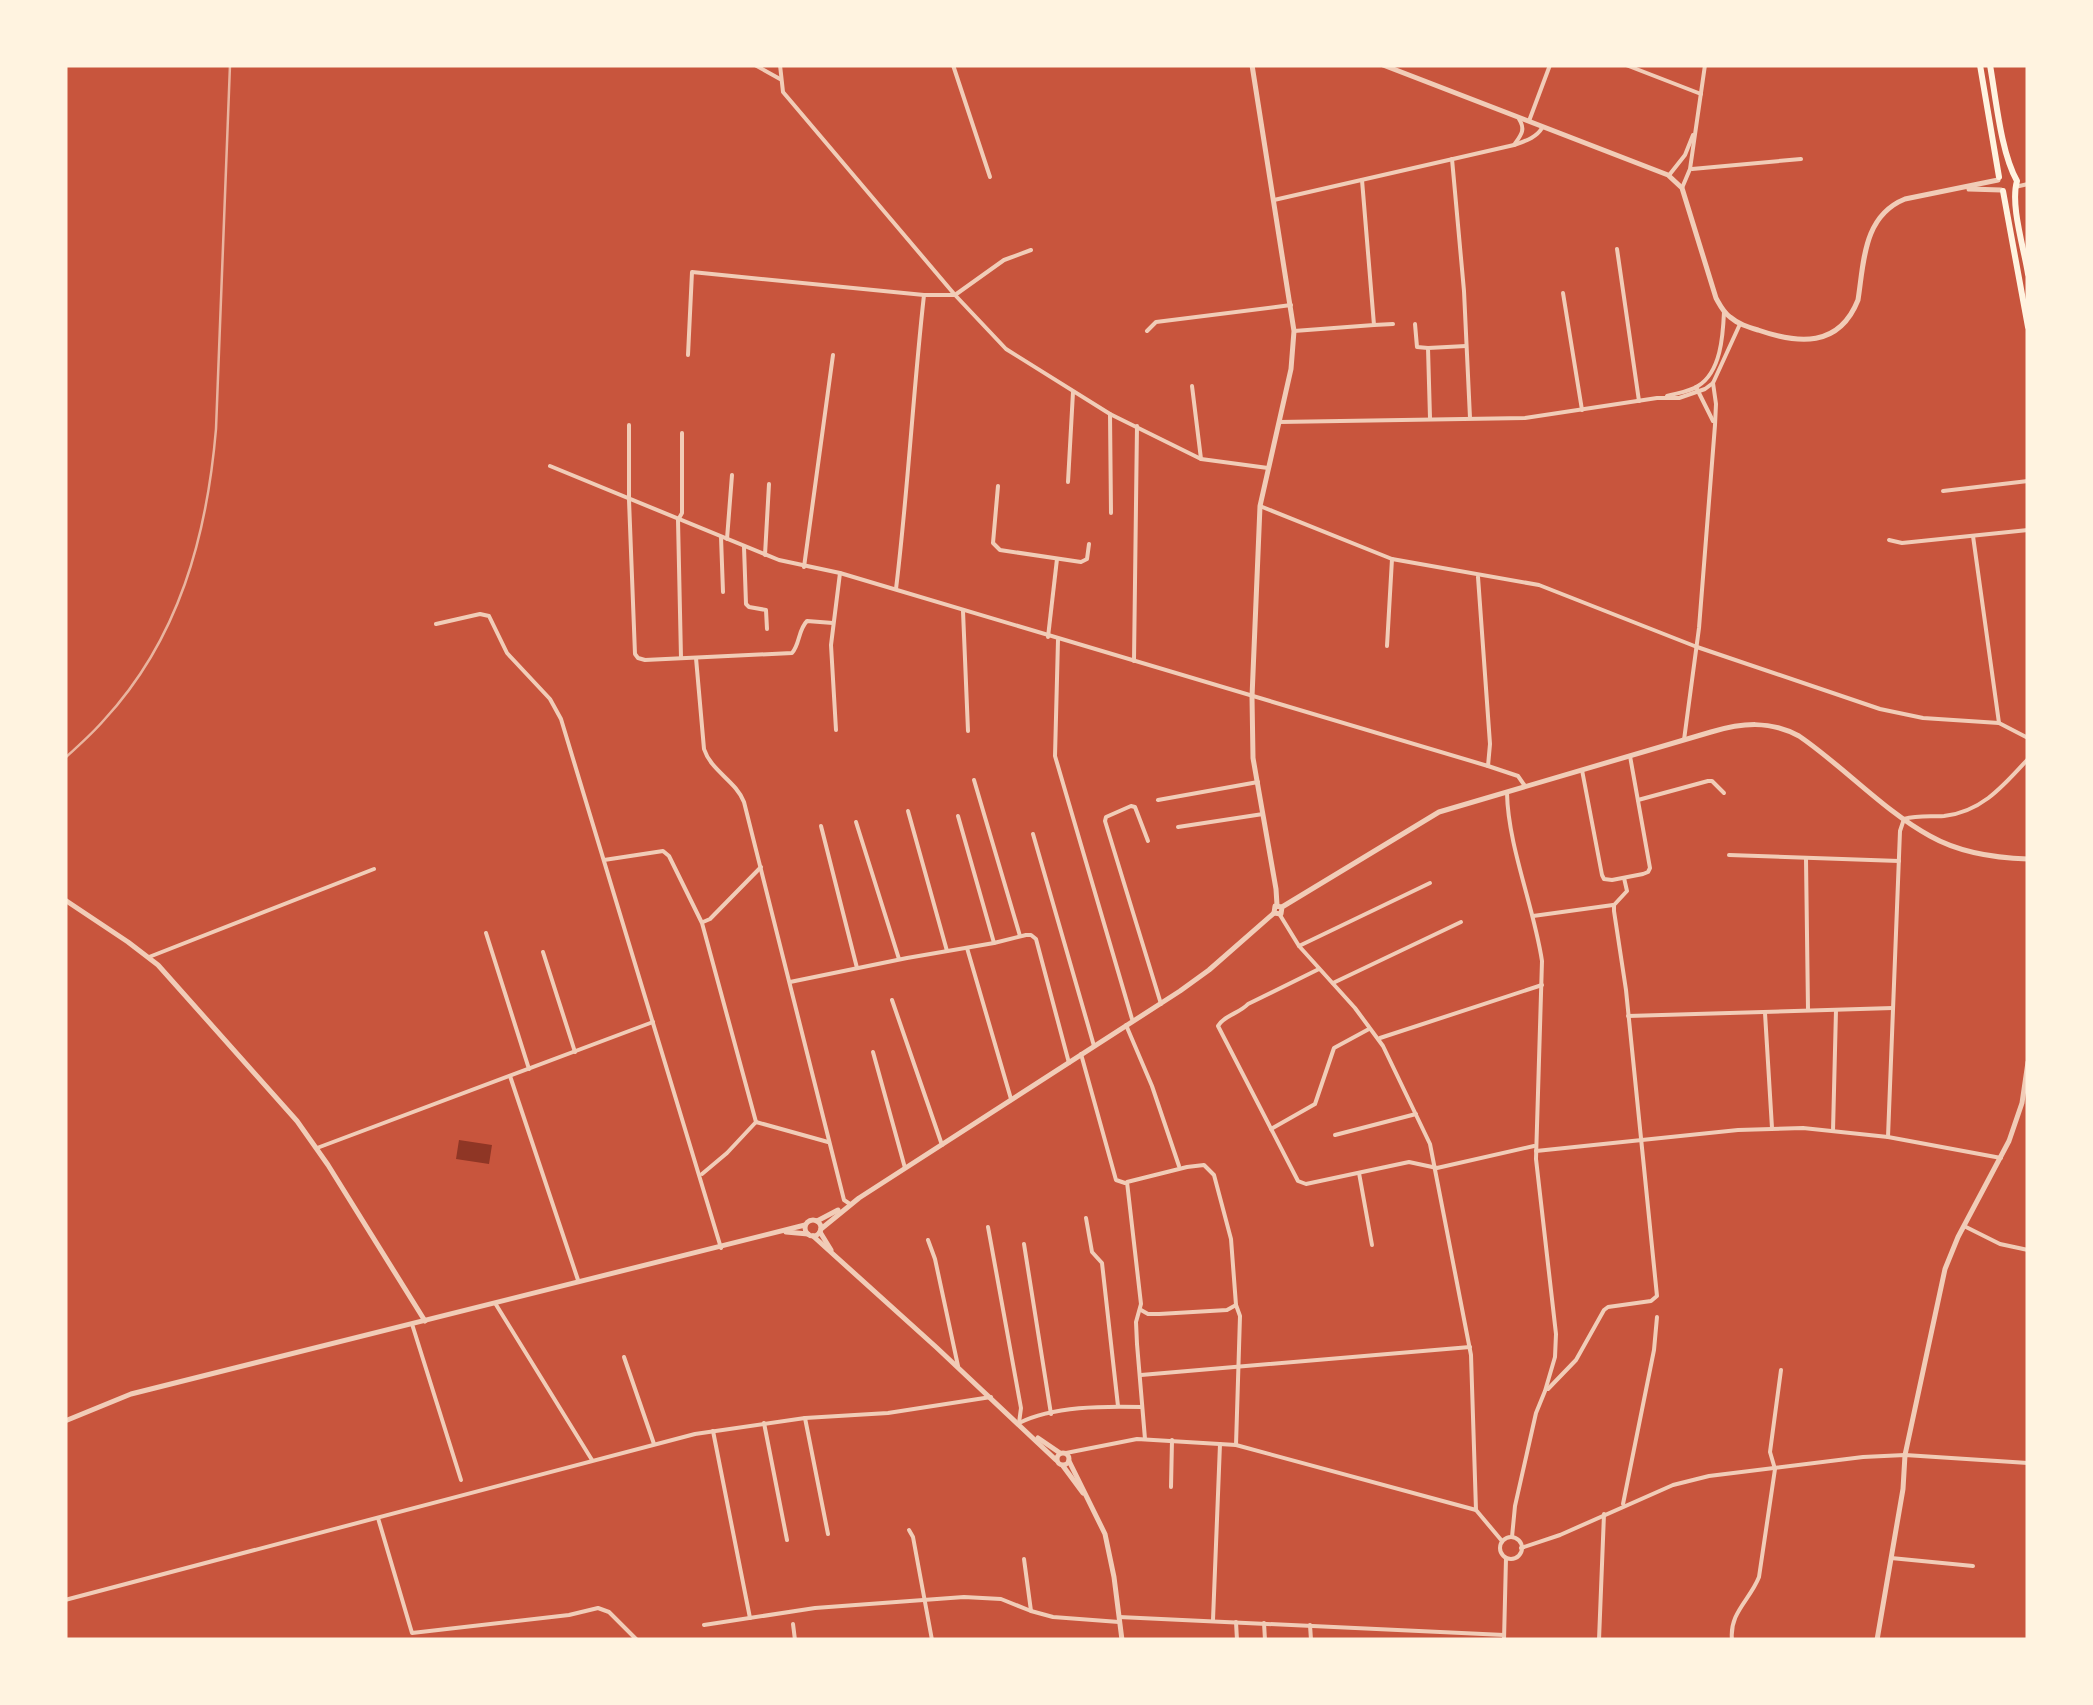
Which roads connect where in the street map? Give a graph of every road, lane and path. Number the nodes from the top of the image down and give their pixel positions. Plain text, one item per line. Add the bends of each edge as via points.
1 (755, 65) edge
2 (780, 65) edge
3 (953, 65) edge
4 (1383, 65) edge
5 (1550, 65) edge
6 (1626, 65) edge
7 (1705, 65) edge
8 (1980, 65) edge
9 (1990, 65) edge
10 (1253, 67) edge
11 (780, 79) junction
12 (1701, 94) junction
13 (1518, 117) junction
14 (1528, 121) junction
15 (1543, 127) junction
16 (1696, 131) junction
17 (1514, 145) junction
18 (1452, 158) junction
19 (1802, 159) dead end
20 (1690, 169) junction
21 (1668, 176) junction
22 (990, 177) dead end
23 (1362, 179) junction
24 (1998, 179) junction
25 (2014, 182) junction
26 (2028, 182) edge
27 (1682, 188) junction
28 (1960, 189) junction
29 (2002, 190) junction
30 (1274, 200) junction
31 (1617, 249) dead end
32 (1031, 250) dead end
33 (2028, 274) edge
34 (1563, 293) dead end
35 (924, 295) junction
36 (955, 295) junction
37 (1291, 306) junction
38 (1724, 312) junction
39 (1393, 324) dead end
40 (1415, 324) dead end
41 (1740, 324) junction
42 (1374, 325) junction
43 (2028, 327) edge
44 (1294, 330) junction
45 (1147, 331) dead end
46 (1466, 346) junction
47 (1428, 348) junction
48 (688, 355) dead end
49 (833, 355) dead end
50 (1713, 383) junction
51 (1192, 386) dead end
52 (1698, 388) junction
53 (1706, 390) junction
54 (1072, 392) junction
55 (1715, 394) junction
56 (1638, 401) junction
57 (1582, 410) junction
58 (1110, 414) junction
59 (1430, 418) junction
60 (1470, 419) junction
61 (1278, 422) junction
62 (629, 425) dead end
63 (1137, 426) junction
64 (1715, 426) junction
65 (682, 434) dead end
66 (1201, 458) junction
67 (550, 466) dead end
68 (1268, 468) junction
69 (732, 475) dead end
70 (2028, 481) edge
71 (1068, 482) dead end
72 (769, 484) dead end
73 (998, 486) dead end
74 (1943, 491) dead end
75 (629, 500) junction
76 (1260, 506) junction
77 (1111, 514) dead end
78 (678, 520) junction
79 (2028, 530) edge
80 (1973, 536) junction
81 (724, 538) junction
82 (1889, 540) dead end
83 (1089, 544) dead end
84 (744, 547) junction
85 (765, 555) junction
86 (1058, 559) junction
87 (1392, 559) junction
88 (804, 567) junction
89 (840, 574) junction
90 (1478, 575) junction
91 (896, 590) junction
92 (723, 592) dead end
93 (963, 611) junction
94 (833, 622) junction
95 (436, 624) dead end
96 (766, 629) dead end
97 (1048, 637) junction
98 (1058, 640) junction
99 (1387, 646) dead end
100 (1698, 647) junction
101 (681, 658) junction
102 (696, 658) junction
103 (1134, 661) junction
104 (1252, 697) junction
105 (1999, 723) junction
106 (836, 730) dead end
107 (968, 732) dead end
108 (2028, 738) edge
109 (1684, 740) junction
110 (1630, 756) junction
111 (2028, 759) edge
112 (1488, 766) junction
113 (1582, 770) junction
114 (974, 780) dead end
115 (1258, 782) junction
116 (1525, 786) junction
117 (1507, 791) junction
118 (1724, 793) dead end
119 (1158, 800) dead end
120 (1638, 800) junction
121 (908, 811) dead end
122 (1263, 814) junction
123 (958, 816) dead end
124 (1904, 819) junction
125 (856, 822) dead end
126 (821, 826) dead end
127 (1178, 827) dead end
128 (1032, 834) dead end
129 (1148, 841) dead end
130 (1729, 856) dead end
131 (604, 860) junction
132 (1806, 860) junction
133 (2028, 860) edge
134 (1899, 861) junction
135 (761, 867) junction
136 (374, 869) dead end
137 (1624, 878) junction
138 (1430, 883) dead end
139 (65, 900) edge
140 (1614, 905) junction
141 (1279, 906) junction
142 (1277, 914) junction
143 (1533, 916) junction
144 (1461, 922) dead end
145 (702, 923) junction
146 (486, 933) dead end
147 (1020, 936) junction
148 (994, 942) junction
149 (1299, 946) junction
150 (967, 948) junction
151 (947, 951) junction
152 (543, 952) dead end
153 (149, 957) junction
154 (899, 960) junction
155 (857, 968) junction
156 (1319, 969) junction
157 (790, 982) junction
158 (1333, 983) junction
159 (1542, 985) junction
160 (892, 1000) dead end
161 (1161, 1004) junction
162 (1894, 1008) junction
163 (1836, 1010) junction
164 (1808, 1012) junction
165 (1764, 1013) junction
166 (1628, 1016) junction
167 (653, 1022) junction
168 (1130, 1023) junction
169 (1371, 1028) junction
170 (1378, 1039) junction
171 (1094, 1046) junction
172 (574, 1052) junction
173 (873, 1052) dead end
174 (1081, 1054) junction
175 (1069, 1062) junction
176 (2028, 1062) edge
177 (529, 1069) junction
178 (510, 1076) junction
179 (1010, 1099) junction
180 (2025, 1104) edge
181 (1416, 1114) junction
182 (756, 1122) junction
183 (1772, 1128) junction
184 (1270, 1129) junction
185 (1833, 1131) junction
186 (1335, 1134) dead end
187 (1888, 1136) junction
188 (1640, 1141) junction
189 (828, 1142) junction
190 (942, 1144) junction
191 (318, 1148) junction
192 (1535, 1149) junction
193 (2001, 1158) junction
194 (905, 1168) junction
195 (1180, 1168) junction
196 (1437, 1168) junction
197 (1359, 1172) junction
198 (701, 1175) junction
199 (1127, 1182) junction
200 (848, 1205) junction
201 (1086, 1218) dead end
202 (816, 1221) junction
203 (806, 1226) junction
204 (1964, 1226) junction
205 (988, 1227) dead end
206 (820, 1230) junction
207 (783, 1232) junction
208 (810, 1235) junction
209 (928, 1240) dead end
210 (1024, 1244) dead end
211 (1372, 1245) dead end
212 (721, 1248) junction
213 (2028, 1250) edge
214 (833, 1252) junction
215 (579, 1283) junction
216 (496, 1304) junction
217 (1236, 1305) junction
218 (1141, 1310) junction
219 (1657, 1317) dead end
220 (425, 1321) junction
221 (412, 1324) junction
222 (1470, 1347) junction
223 (624, 1357) dead end
224 (958, 1367) junction
225 (1237, 1367) junction
226 (1781, 1370) dead end
227 (1140, 1375) junction
228 (1545, 1391) junction
229 (991, 1397) junction
230 (1118, 1406) junction
231 (1142, 1407) junction
232 (1051, 1414) junction
233 (805, 1418) junction
234 (65, 1420) edge
235 (1019, 1423) junction
236 (764, 1424) junction
237 (713, 1430) junction
238 (1031, 1434) junction
239 (1145, 1439) junction
240 (1172, 1440) junction
241 (654, 1444) junction
242 (1220, 1444) junction
243 (1236, 1445) junction
244 (1905, 1454) junction
245 (1065, 1458) junction
246 (592, 1460) junction
247 (2028, 1463) edge
248 (1775, 1469) junction
249 (461, 1480) dead end
250 (1171, 1487) dead end
251 (1623, 1506) junction
252 (1476, 1510) junction
253 (1604, 1514) junction
254 (378, 1518) junction
255 (909, 1530) dead end
256 (828, 1534) dead end
257 (1512, 1537) junction
258 (787, 1540) dead end
259 (1502, 1542) junction
260 (1522, 1548) junction
261 (1506, 1558) junction
262 (1891, 1558) junction
263 (1024, 1559) dead end
264 (1974, 1566) dead end
265 (65, 1600) edge
266 (924, 1600) junction
267 (1031, 1612) junction
268 (750, 1618) junction
269 (1119, 1620) junction
270 (1213, 1620) junction
271 (1236, 1622) junction
272 (1264, 1623) junction
273 (793, 1624) dead end
274 (704, 1625) dead end
275 (1310, 1625) junction
276 (1436, 1631) junction
277 (1504, 1637) edge
278 (637, 1640) edge
279 (795, 1640) edge
280 (932, 1640) edge
281 (1122, 1640) edge
282 (1237, 1640) edge
283 (1265, 1640) edge
284 (1311, 1640) edge
285 (1436, 1640) edge
286 (1599, 1640) edge
287 (1732, 1640) edge
288 (1877, 1640) edge

1 - 11 street
2 - 11 street
3 - 22 street
4 - 13 street
5 - 14 street
6 - 12 street
7 - 12 street
8 - 24 main road
9 - 25 main road
10 - 30 street
11 - 36 street via 783,92
12 - 16 street
13 - 14 street
13 - 17 street via 1523,132
14 - 15 street
15 - 17 street
15 - 21 street
16 - 20 street
16 - 21 street
17 - 18 street
18 - 23 street
18 - 46 street
19 - 20 street
20 - 27 street
21 - 27 street
23 - 30 street
23 - 42 street
24 - 25 main road via 2005,173
24 - 28 street
24 - 29 main road
25 - 26 street
25 - 29 main road via 2009,192
25 - 33 main road
27 - 38 street
28 - 29 street
28 - 41 street via 1905,199 1880,215 1868,238 1854,310 1831,333 1797,341
29 - 43 main road
30 - 37 street
31 - 56 street
32 - 36 street via 1004,260
34 - 57 street
35 - 36 street
35 - 48 street via 692,272
35 - 91 street
36 - 54 street via 1006,349
37 - 44 street
37 - 45 street via 1156,322
38 - 41 street
38 - 52 street via 1719,352
39 - 42 street
40 - 47 street via 1417,347
41 - 50 street
42 - 44 street
44 - 61 street
46 - 47 street
46 - 60 street
47 - 59 street
49 - 88 street
50 - 53 street
50 - 55 street
51 - 66 street
52 - 53 street
52 - 56 street via 1679,398
52 - 64 street
53 - 55 street
54 - 58 street
54 - 71 street
55 - 64 street
56 - 57 street
57 - 60 street
58 - 63 street
58 - 77 street
59 - 60 street
59 - 61 street
61 - 68 street
62 - 75 street
63 - 66 street
63 - 103 street
64 - 100 street
65 - 78 street
66 - 68 street
67 - 75 street
68 - 76 street
69 - 81 street
70 - 74 street
72 - 85 street
73 - 86 street via 996,546
75 - 78 street
75 - 101 street via 635,654 645,660
76 - 87 street
76 - 104 street
78 - 81 street
78 - 101 street
79 - 80 street
80 - 82 street
80 - 105 street
81 - 84 street
81 - 92 street
83 - 86 street via 1085,562
84 - 85 street
84 - 96 street via 746,604 766,610
85 - 88 street
86 - 97 street
87 - 90 street
87 - 99 street
88 - 89 street
89 - 91 street
89 - 94 street
90 - 100 street via 1539,584
90 - 112 street
91 - 93 street
93 - 97 street
93 - 107 street
94 - 102 street via 807,621 792,653
94 - 106 street
95 - 131 street via 489,616 508,653 550,699
97 - 98 street
98 - 103 street
98 - 168 street via 1055,756
100 - 105 street via 1880,709
100 - 109 street
101 - 102 street
102 - 135 street via 705,754 741,794
103 - 104 street
104 - 112 street
104 - 115 street
105 - 108 street
109 - 110 street
109 - 124 street via 1748,724 1779,727 1815,747
110 - 113 street
110 - 120 street
111 - 124 street via 1997,793 1970,809
112 - 116 street via 1518,776
113 - 116 street
113 - 137 street via 1602,875
114 - 147 street
115 - 119 street
115 - 122 street
116 - 117 street
117 - 141 street via 1439,812
117 - 143 street
118 - 120 street via 1708,781
120 - 137 street via 1650,870
121 - 151 street
122 - 127 street
122 - 141 street
123 - 148 street
124 - 133 street via 1958,849
124 - 134 street
125 - 154 street
126 - 155 street
128 - 171 street
129 - 161 street via 1135,807 1106,817
130 - 132 street
131 - 145 street via 663,851
131 - 167 street
132 - 134 street
132 - 164 street
134 - 162 street
135 - 145 street
135 - 157 street
136 - 153 street
137 - 140 street via 1626,891
138 - 149 street
139 - 153 street
140 - 143 street
140 - 166 street
141 - 142 street via 1273,907
142 - 149 street
142 - 161 street
143 - 159 street
144 - 158 street
145 - 182 street
146 - 177 street
147 - 148 street
147 - 175 street via 1036,939
148 - 150 street
149 - 156 street
150 - 151 street
150 - 179 street
151 - 154 street
152 - 172 street
153 - 191 street
154 - 155 street
155 - 157 street
156 - 158 street
156 - 184 street via 1218,1023
157 - 189 street
158 - 169 street
159 - 170 street
159 - 192 street
160 - 190 street
161 - 168 street
162 - 163 street
162 - 187 street
163 - 164 street
163 - 185 street
164 - 165 street
165 - 166 street
165 - 183 street
166 - 188 street
167 - 172 street
167 - 198 street
168 - 171 street
168 - 195 street
169 - 170 street
169 - 184 street via 1334,1048 1314,1104
170 - 181 street
171 - 174 street
172 - 177 street
173 - 194 street
174 - 175 street
174 - 199 street via 1116,1180
175 - 179 street
176 - 180 street
177 - 178 street
178 - 191 street
178 - 215 street
179 - 190 street
180 - 193 street
181 - 186 street
181 - 196 street
182 - 189 street
182 - 198 street
183 - 185 street
183 - 188 street
184 - 197 street via 1301,1183
185 - 187 street
187 - 193 street
188 - 192 street
188 - 228 street via 1657,1296 1604,1310 1576,1360
189 - 200 street
190 - 194 street
191 - 220 street
192 - 196 street
192 - 228 street via 1556,1334
193 - 204 street
194 - 200 street
195 - 199 street
195 - 217 street via 1204,1166 1214,1175 1231,1239
196 - 197 street via 1410,1162
196 - 222 street
197 - 211 street
198 - 212 street
199 - 218 street
200 - 202 street
200 - 206 street
201 - 230 street via 1092,1252 1102,1263
202 - 203 street
202 - 206 street
203 - 207 street
203 - 208 street
204 - 213 street
204 - 244 street via 1945,1269
205 - 235 street
206 - 208 street
206 - 214 street
207 - 208 street
207 - 212 street
208 - 214 street
209 - 224 street
210 - 232 street
212 - 215 street
214 - 224 street
215 - 216 street
216 - 220 street
216 - 246 street
217 - 218 street
217 - 225 street
218 - 227 street
219 - 251 street
220 - 221 street
221 - 234 street via 131,1394
221 - 249 street
222 - 225 street
222 - 252 street
223 - 241 street
224 - 229 street
225 - 227 street
225 - 243 street
226 - 248 street via 1770,1452
227 - 231 street
228 - 257 street
229 - 233 street
229 - 235 street
230 - 231 street
230 - 232 street
231 - 239 street
232 - 235 street
233 - 236 street
233 - 256 street
235 - 238 street
236 - 237 street
236 - 258 street
237 - 241 street
237 - 268 street
238 - 245 street
238 - 245 street via 1056,1460
239 - 240 street
239 - 245 street via 1085,1448
240 - 242 street
240 - 250 street
241 - 246 street
242 - 243 street
242 - 270 street
243 - 252 street
244 - 247 street
244 - 248 street
244 - 262 street
245 - 269 street via 1105,1534
246 - 254 street
248 - 251 street via 1688,1481
248 - 287 street via 1760,1577 1734,1617
251 - 253 street
252 - 259 street
253 - 260 street
253 - 286 street
254 - 265 street
254 - 278 street via 412,1633 598,1608
255 - 266 street
257 - 259 street
257 - 260 street
259 - 261 street
260 - 261 street
261 - 277 street
262 - 264 street
262 - 288 street
263 - 267 street
266 - 267 street via 1001,1598
266 - 268 street
266 - 280 street
267 - 269 street
268 - 274 street
269 - 270 street
269 - 281 street
270 - 271 street
271 - 272 street
271 - 282 street
272 - 275 street
272 - 283 street
273 - 279 street
275 - 276 street
275 - 284 street
276 - 277 street
276 - 285 street

